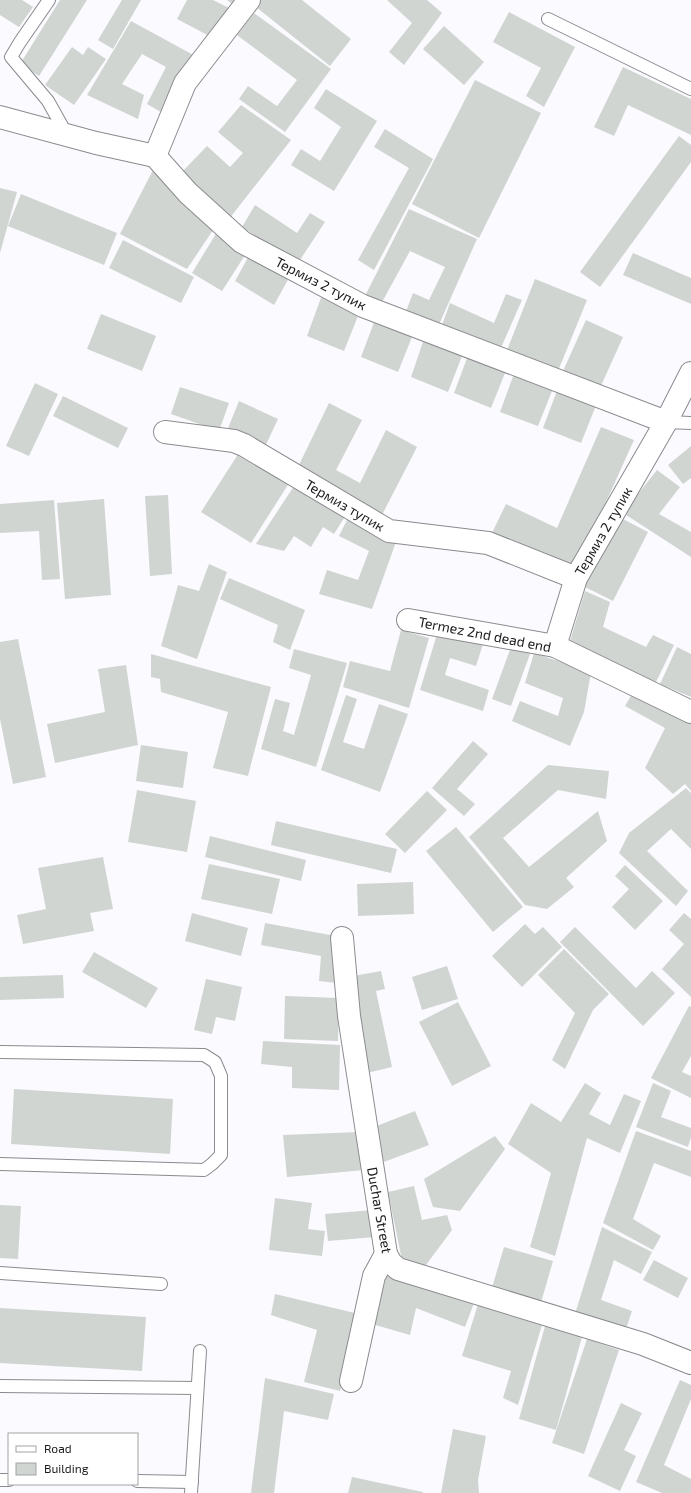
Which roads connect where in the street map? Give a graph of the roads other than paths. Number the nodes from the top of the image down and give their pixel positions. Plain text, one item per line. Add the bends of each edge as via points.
1 (49, 0) edge
2 (249, 0) edge
3 (548, 19) dead end
4 (691, 89) edge
5 (0, 117) edge
6 (67, 135) junction
7 (155, 156) junction
8 (691, 373) edge
9 (666, 422) junction
10 (691, 423) edge
11 (165, 432) dead end
12 (576, 578) junction
13 (408, 620) dead end
14 (555, 646) junction
15 (691, 712) edge
16 (342, 938) dead end
17 (0, 1052) edge
18 (0, 1164) edge
19 (386, 1254) junction
20 (0, 1273) edge
21 (161, 1284) dead end
22 (200, 1351) dead end
23 (691, 1363) edge
24 (351, 1381) dead end
25 (0, 1386) edge
26 (197, 1388) junction
27 (138, 1482) edge
28 (192, 1488) edge

1 - 6 lane via 11,57 48,101
2 - 7 street via 185,83
3 - 4 lane
5 - 6 street
6 - 7 street
7 - 9 street, Термиз 2 тупик via 188,193 242,242 362,306
8 - 9 street, Термиз 2 тупик
9 - 10 lane
9 - 12 street, Термиз 2 тупик
11 - 12 street, Термиз тупик via 244,445 389,531 488,543
12 - 14 street, Термиз 2 тупик
13 - 14 street, Termez 2nd dead end
14 - 15 street, Termez 2nd dead end
16 - 19 street, Duchar Street via 349,1016
17 - 18 lane via 204,1055 215,1062 221,1076 221,1155 204,1170
19 - 23 street, Duchar Street via 391,1264 398,1269 643,1344
19 - 24 street via 374,1276
20 - 21 lane
22 - 26 lane
25 - 26 lane
26 - 28 lane
27 - 28 lane

